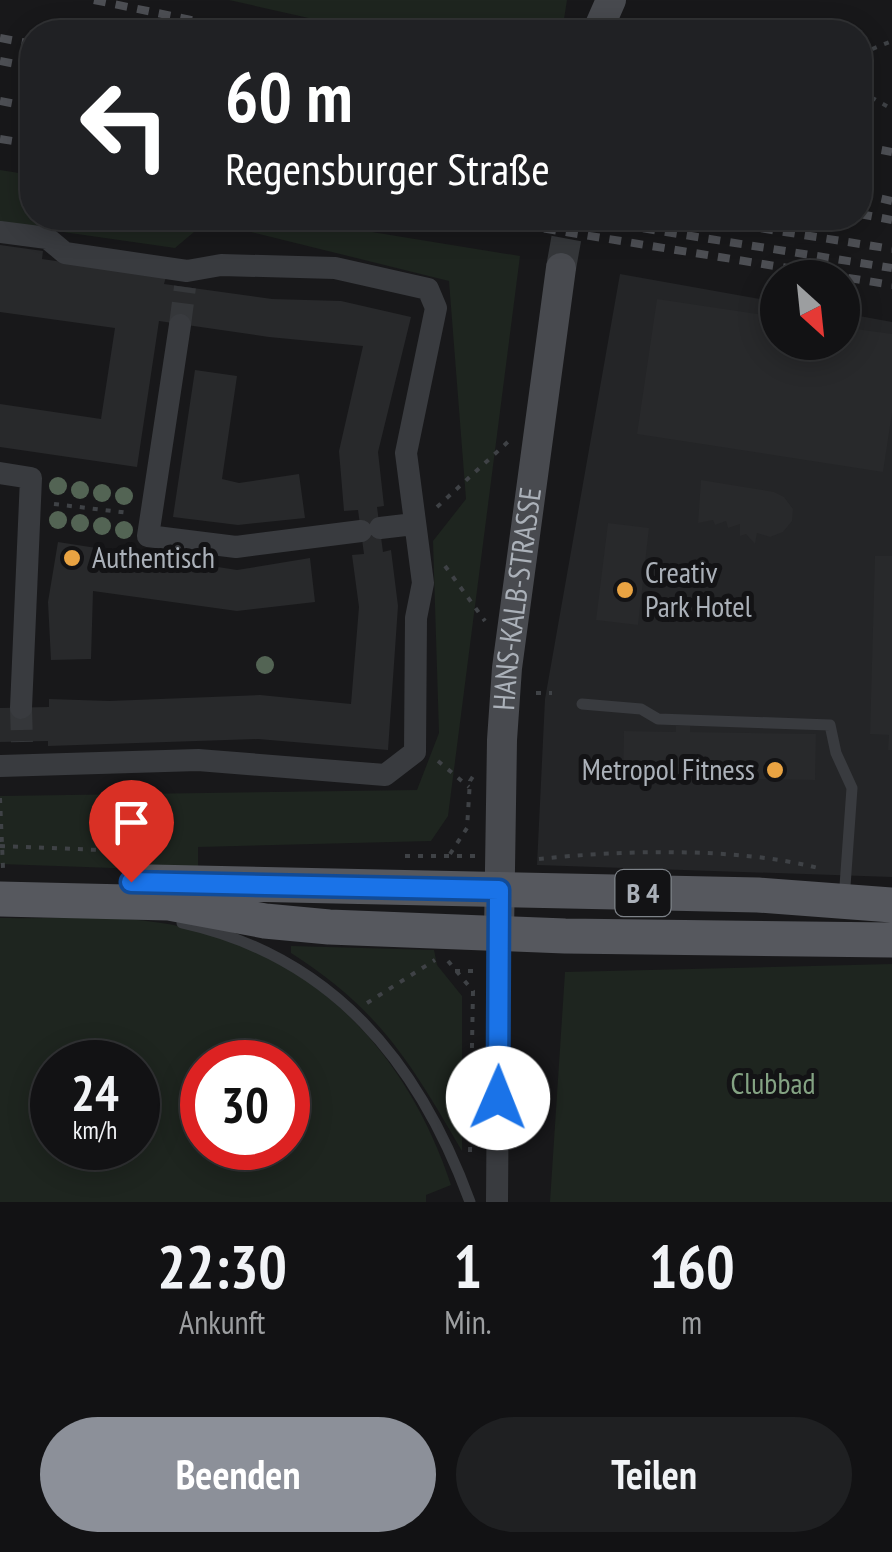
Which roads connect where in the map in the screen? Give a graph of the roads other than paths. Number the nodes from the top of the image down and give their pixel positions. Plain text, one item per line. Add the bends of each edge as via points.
1 (0, 232) edge
2 (561, 268) tunnel mouth
3 (180, 324) tunnel mouth
4 (0, 472) edge
5 (414, 524) junction
6 (582, 704) dead end
7 (21, 708) tunnel mouth
8 (14, 757) edge
9 (499, 874) junction
10 (1, 885) edge
11 (844, 888) junction
12 (85, 901) junction
13 (892, 905) edge
14 (152, 916) dead end
15 (169, 920) dead end
16 (500, 932) junction
17 (845, 939) junction
18 (892, 940) edge
19 (469, 1201) edge
20 (496, 1202) edge

1 - 5 street via 47,238 65,252 186,279 222,265 336,268 428,289 436,308 406,453
2 - 9 main road, HANS-KALB-STRASSE via 508,668
3 - 5 street via 148,536 236,546
4 - 7 street via 30,489
5 - 8 street via 423,583 416,618 415,752 384,776 198,760
6 - 11 lane via 641,709 658,720 830,725 852,788
9 - 10 main road, B 4 via 444,888
9 - 11 main road, B 4 via 758,895
9 - 16 main road, HANS-KALB-STRASSE
10 - 12 main road, B 4
11 - 13 main road, B 4
11 - 17 lane
12 - 14 lane
12 - 16 main road, B 4 via 179,904 329,927
15 - 19 lane via 266,950 310,975 356,1014 423,1101
16 - 17 main road, B 4
16 - 20 street
17 - 18 main road, B 4

